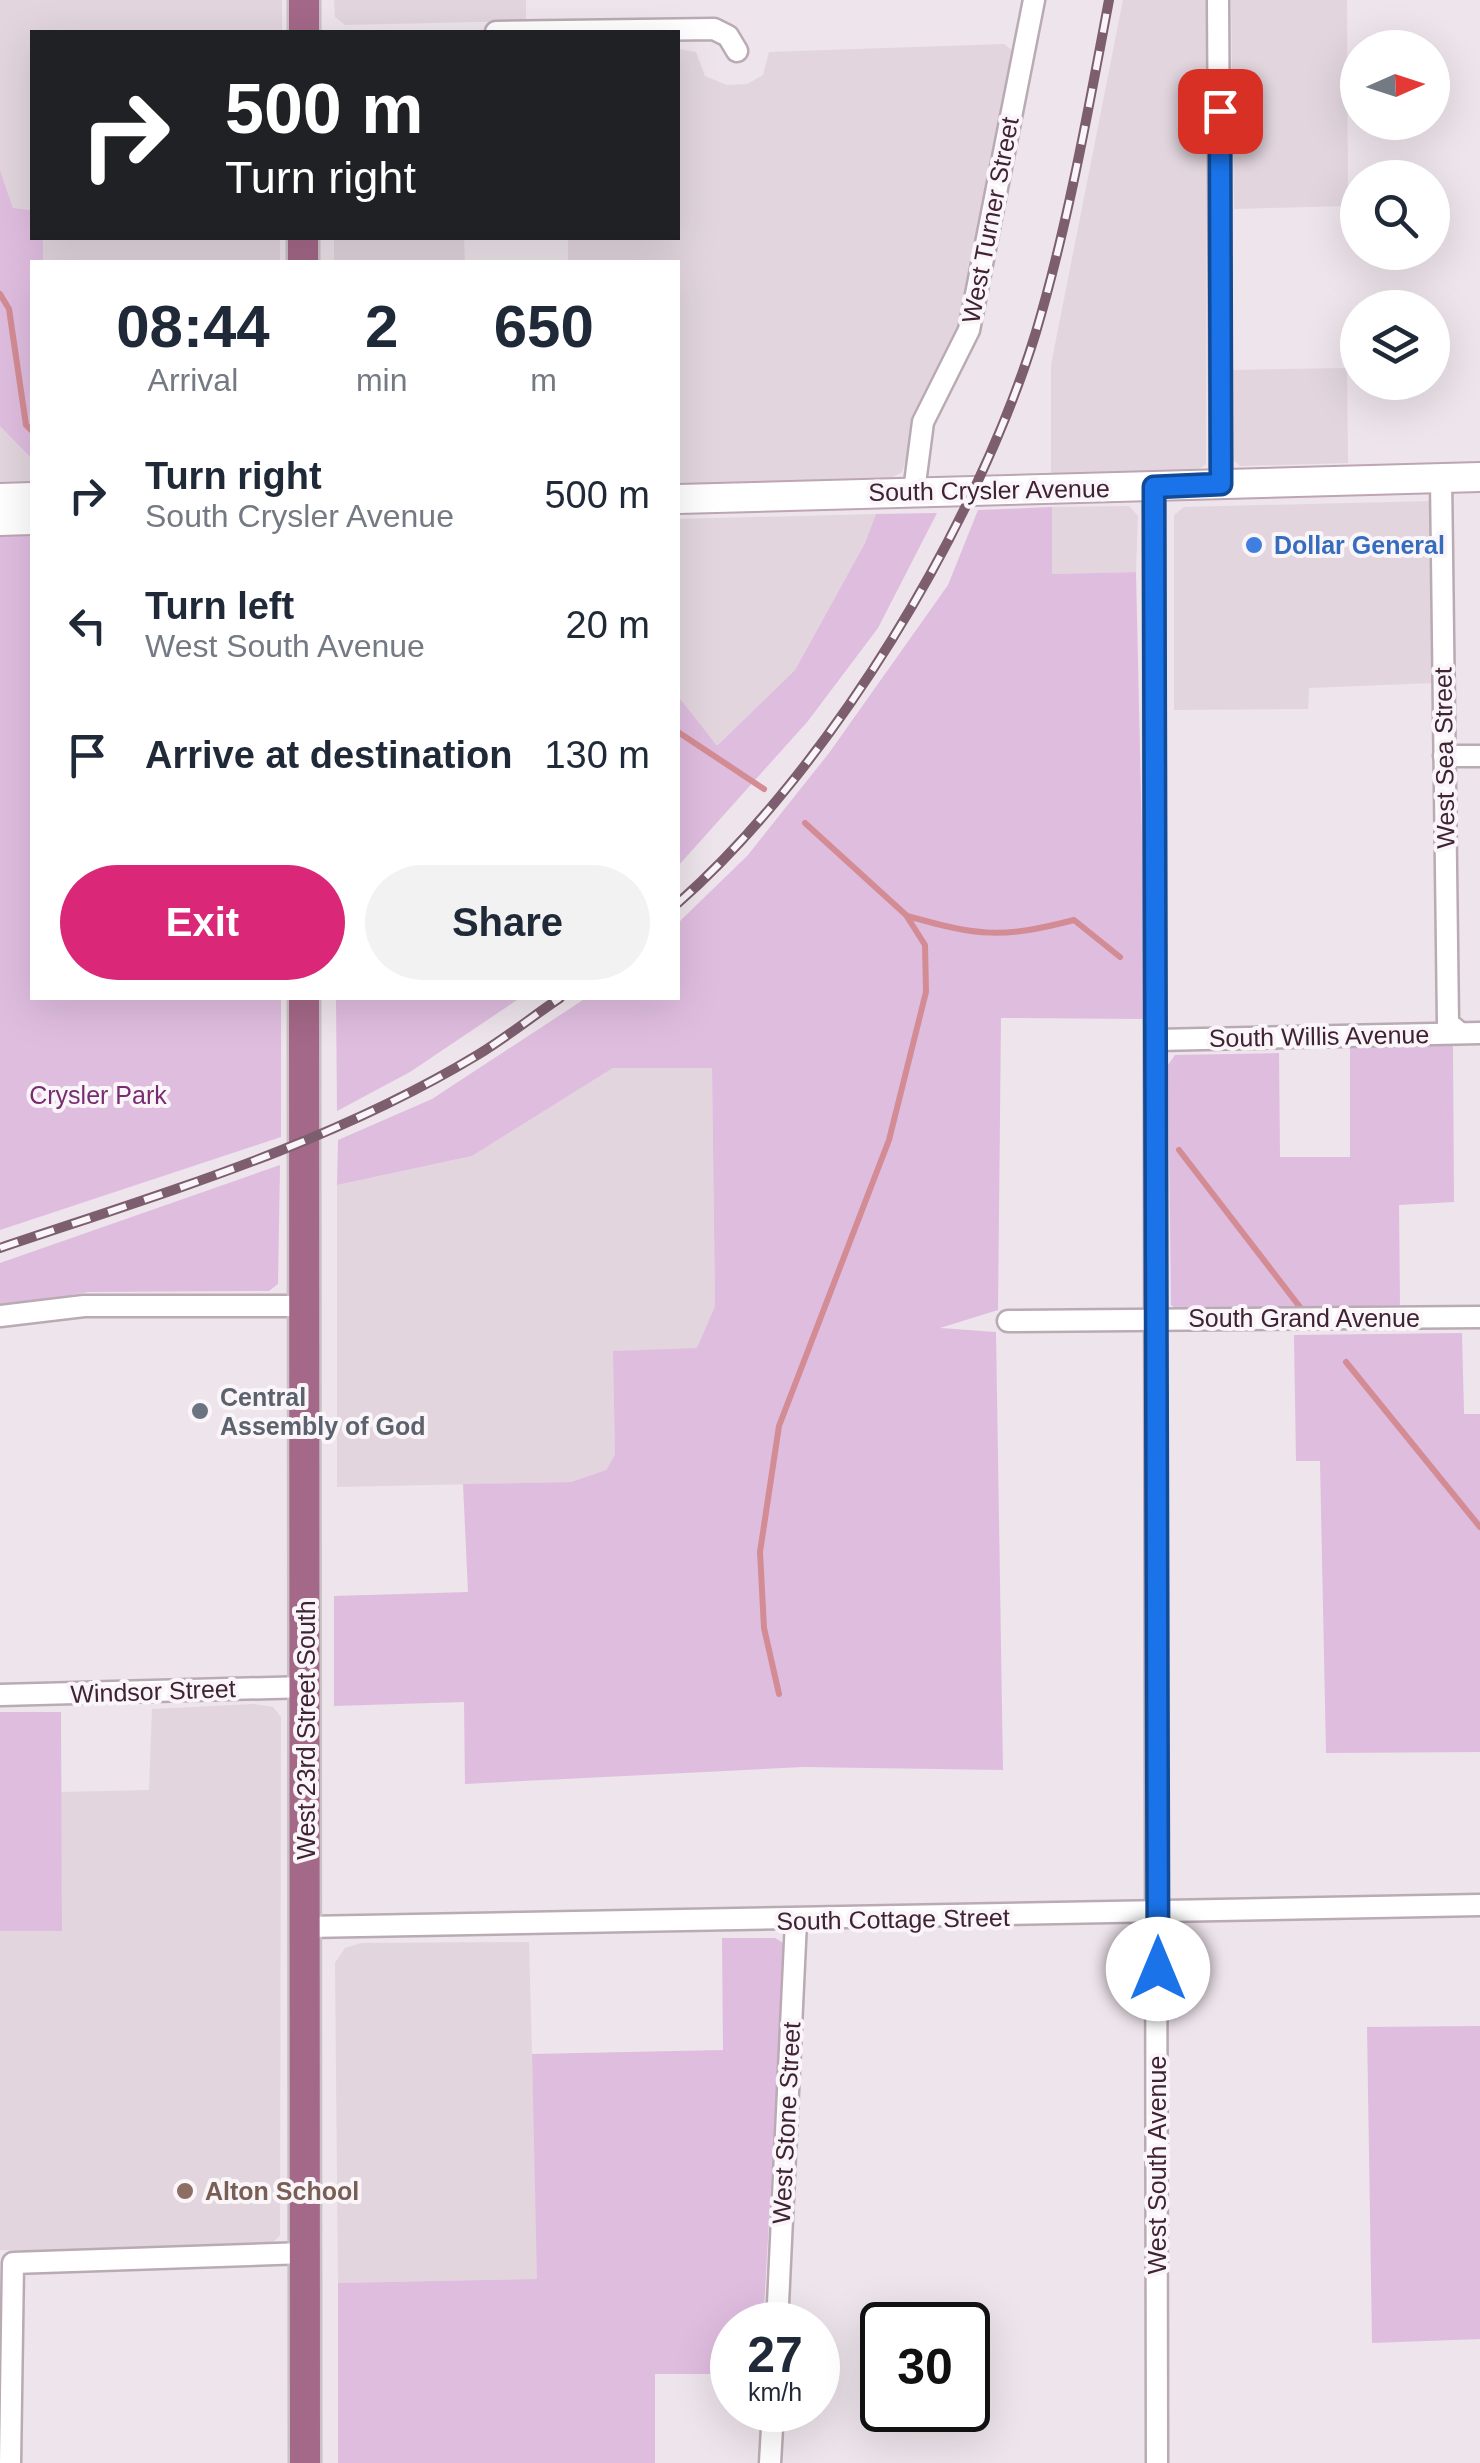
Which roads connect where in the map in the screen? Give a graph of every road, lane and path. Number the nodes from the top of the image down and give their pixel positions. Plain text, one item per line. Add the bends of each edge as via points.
1 (304, 0) edge
2 (1034, 0) edge
3 (1218, 0) edge
4 (304, 30) edge
5 (641, 30) edge
6 (737, 51) dead end
7 (1480, 477) edge
8 (1442, 478) junction
9 (1221, 484) junction
10 (1154, 487) junction
11 (914, 491) junction
12 (30, 497) edge
13 (0, 498) edge
14 (680, 499) edge
15 (30, 520) edge
16 (0, 521) edge
17 (1444, 756) junction
18 (1480, 756) edge
19 (304, 1000) edge
20 (1470, 1033) edge
21 (1157, 1040) junction
22 (306, 1306) junction
23 (0, 1316) edge
24 (1480, 1317) edge
25 (1153, 1318) junction
26 (1008, 1321) dead end
27 (307, 1688) junction
28 (0, 1694) edge
29 (1480, 1906) edge
30 (1158, 1914) junction
31 (796, 1921) junction
32 (306, 1927) junction
33 (306, 2254) junction
34 (778, 2302) edge
35 (772, 2432) edge
36 (10, 2463) edge
37 (305, 2463) edge
38 (770, 2463) edge
39 (1157, 2463) edge

1 - 4 main road
2 - 11 street, West Turner Street via 969,330 923,422
3 - 9 street
5 - 6 street via 714,29
7 - 8 main road, South Crysler Avenue
8 - 9 main road, South Crysler Avenue
8 - 17 street, West Sea Street
9 - 10 main road, South Crysler Avenue
10 - 11 main road, South Crysler Avenue
10 - 21 street, West South Avenue
11 - 14 main road, South Crysler Avenue
12 - 13 main road
15 - 16 main road
17 - 18 street
17 - 20 street, West Sea Street via 1448,1023
19 - 22 main road, West 23rd Street South
20 - 21 street, South Willis Avenue
21 - 25 street, West South Avenue
22 - 23 street via 84,1306
22 - 27 main road, West 23rd Street South
24 - 25 street, South Grand Avenue
25 - 26 street, South Grand Avenue
25 - 30 street, West South Avenue
27 - 28 street, Windsor Street
27 - 32 main road, West 23rd Street South
29 - 30 street, South Cottage Street
30 - 31 street, South Cottage Street
30 - 39 street, West South Avenue
31 - 32 street, South Cottage Street
31 - 34 street, West Stone Street
32 - 33 main road, West 23rd Street South
33 - 36 street via 13,2262
33 - 37 main road, West 23rd Street South
35 - 38 street

